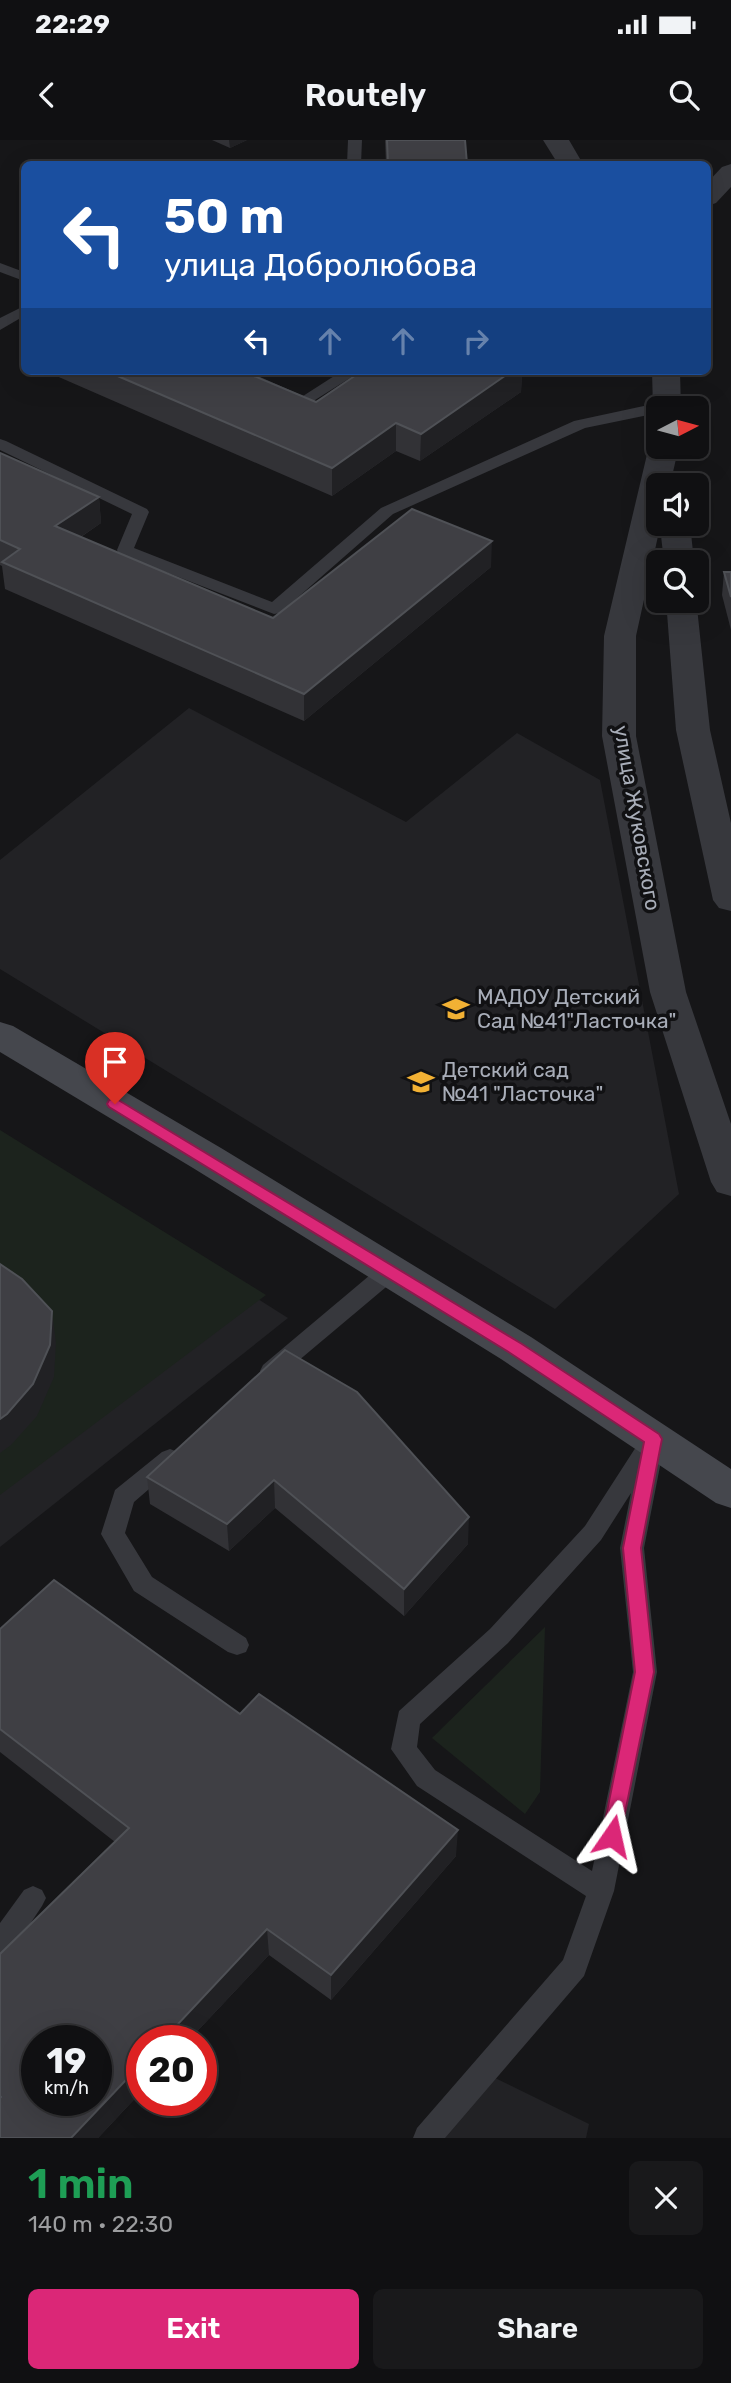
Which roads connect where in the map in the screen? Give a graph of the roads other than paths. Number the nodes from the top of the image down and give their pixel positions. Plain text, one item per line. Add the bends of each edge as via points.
1 (355, 140) edge
2 (556, 140) edge
3 (354, 161) edge
4 (568, 161) edge
5 (731, 172) edge
6 (711, 194) edge
7 (0, 267) edge
8 (21, 276) edge
9 (21, 312) edge
10 (0, 325) edge
11 (243, 375) edge
12 (347, 375) edge
13 (666, 375) edge
14 (667, 396) edge
15 (646, 411) edge
16 (0, 444) edge
17 (663, 459) edge
18 (683, 613) edge
19 (731, 900) edge
20 (0, 1035) edge
21 (731, 1182) edge
22 (390, 1271) junction
23 (254, 1386) edge
24 (653, 1439) junction
25 (184, 1446) edge
26 (731, 1491) edge
27 (237, 1645) dead end
28 (601, 1891) junction
29 (33, 1898) dead end
30 (0, 1945) edge
31 (427, 2138) edge

1 - 3 lane
2 - 4 street
5 - 6 street
7 - 8 lane
9 - 10 lane
11 - 12 lane via 304,402
13 - 14 street
15 - 16 lane via 580,424 387,511 274,609 125,550 141,512 17,459
17 - 21 street, улица Жуковского via 620,636 619,736 668,992
18 - 19 street via 693,730
20 - 22 street
22 - 23 lane
22 - 24 street
24 - 26 street
24 - 28 lane via 632,1548 645,1672
24 - 28 lane via 593,1533 499,1636 408,1719 404,1749 425,1778
25 - 27 lane via 123,1497 113,1534 143,1584
28 - 31 lane via 575,1967
29 - 30 lane

